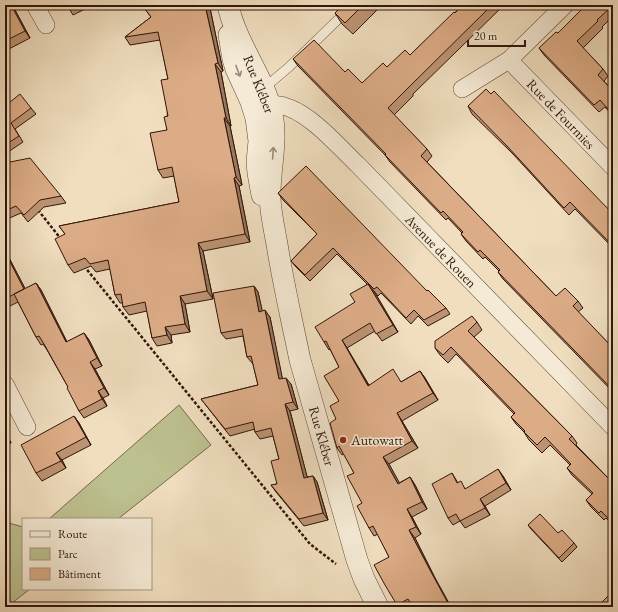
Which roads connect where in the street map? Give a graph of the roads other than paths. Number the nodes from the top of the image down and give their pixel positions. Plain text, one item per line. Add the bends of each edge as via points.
1 (35, 5) edge
2 (227, 5) edge
3 (353, 5) edge
4 (565, 5) edge
5 (46, 25) dead end
6 (509, 60) junction
7 (462, 89) dead end
8 (262, 100) junction
9 (613, 167) edge
10 (5, 384) edge
11 (27, 427) dead end
12 (613, 427) edge
13 (378, 607) edge

1 - 5 street
2 - 8 street, Rue Kléber
3 - 8 lane via 288,67
4 - 6 street
6 - 7 street
6 - 9 street, Rue de Fourmies
8 - 12 street, Avenue de Rouen via 293,109 327,135
8 - 13 street, Rue Kléber via 273,120 270,200 300,360 357,560
10 - 11 street

